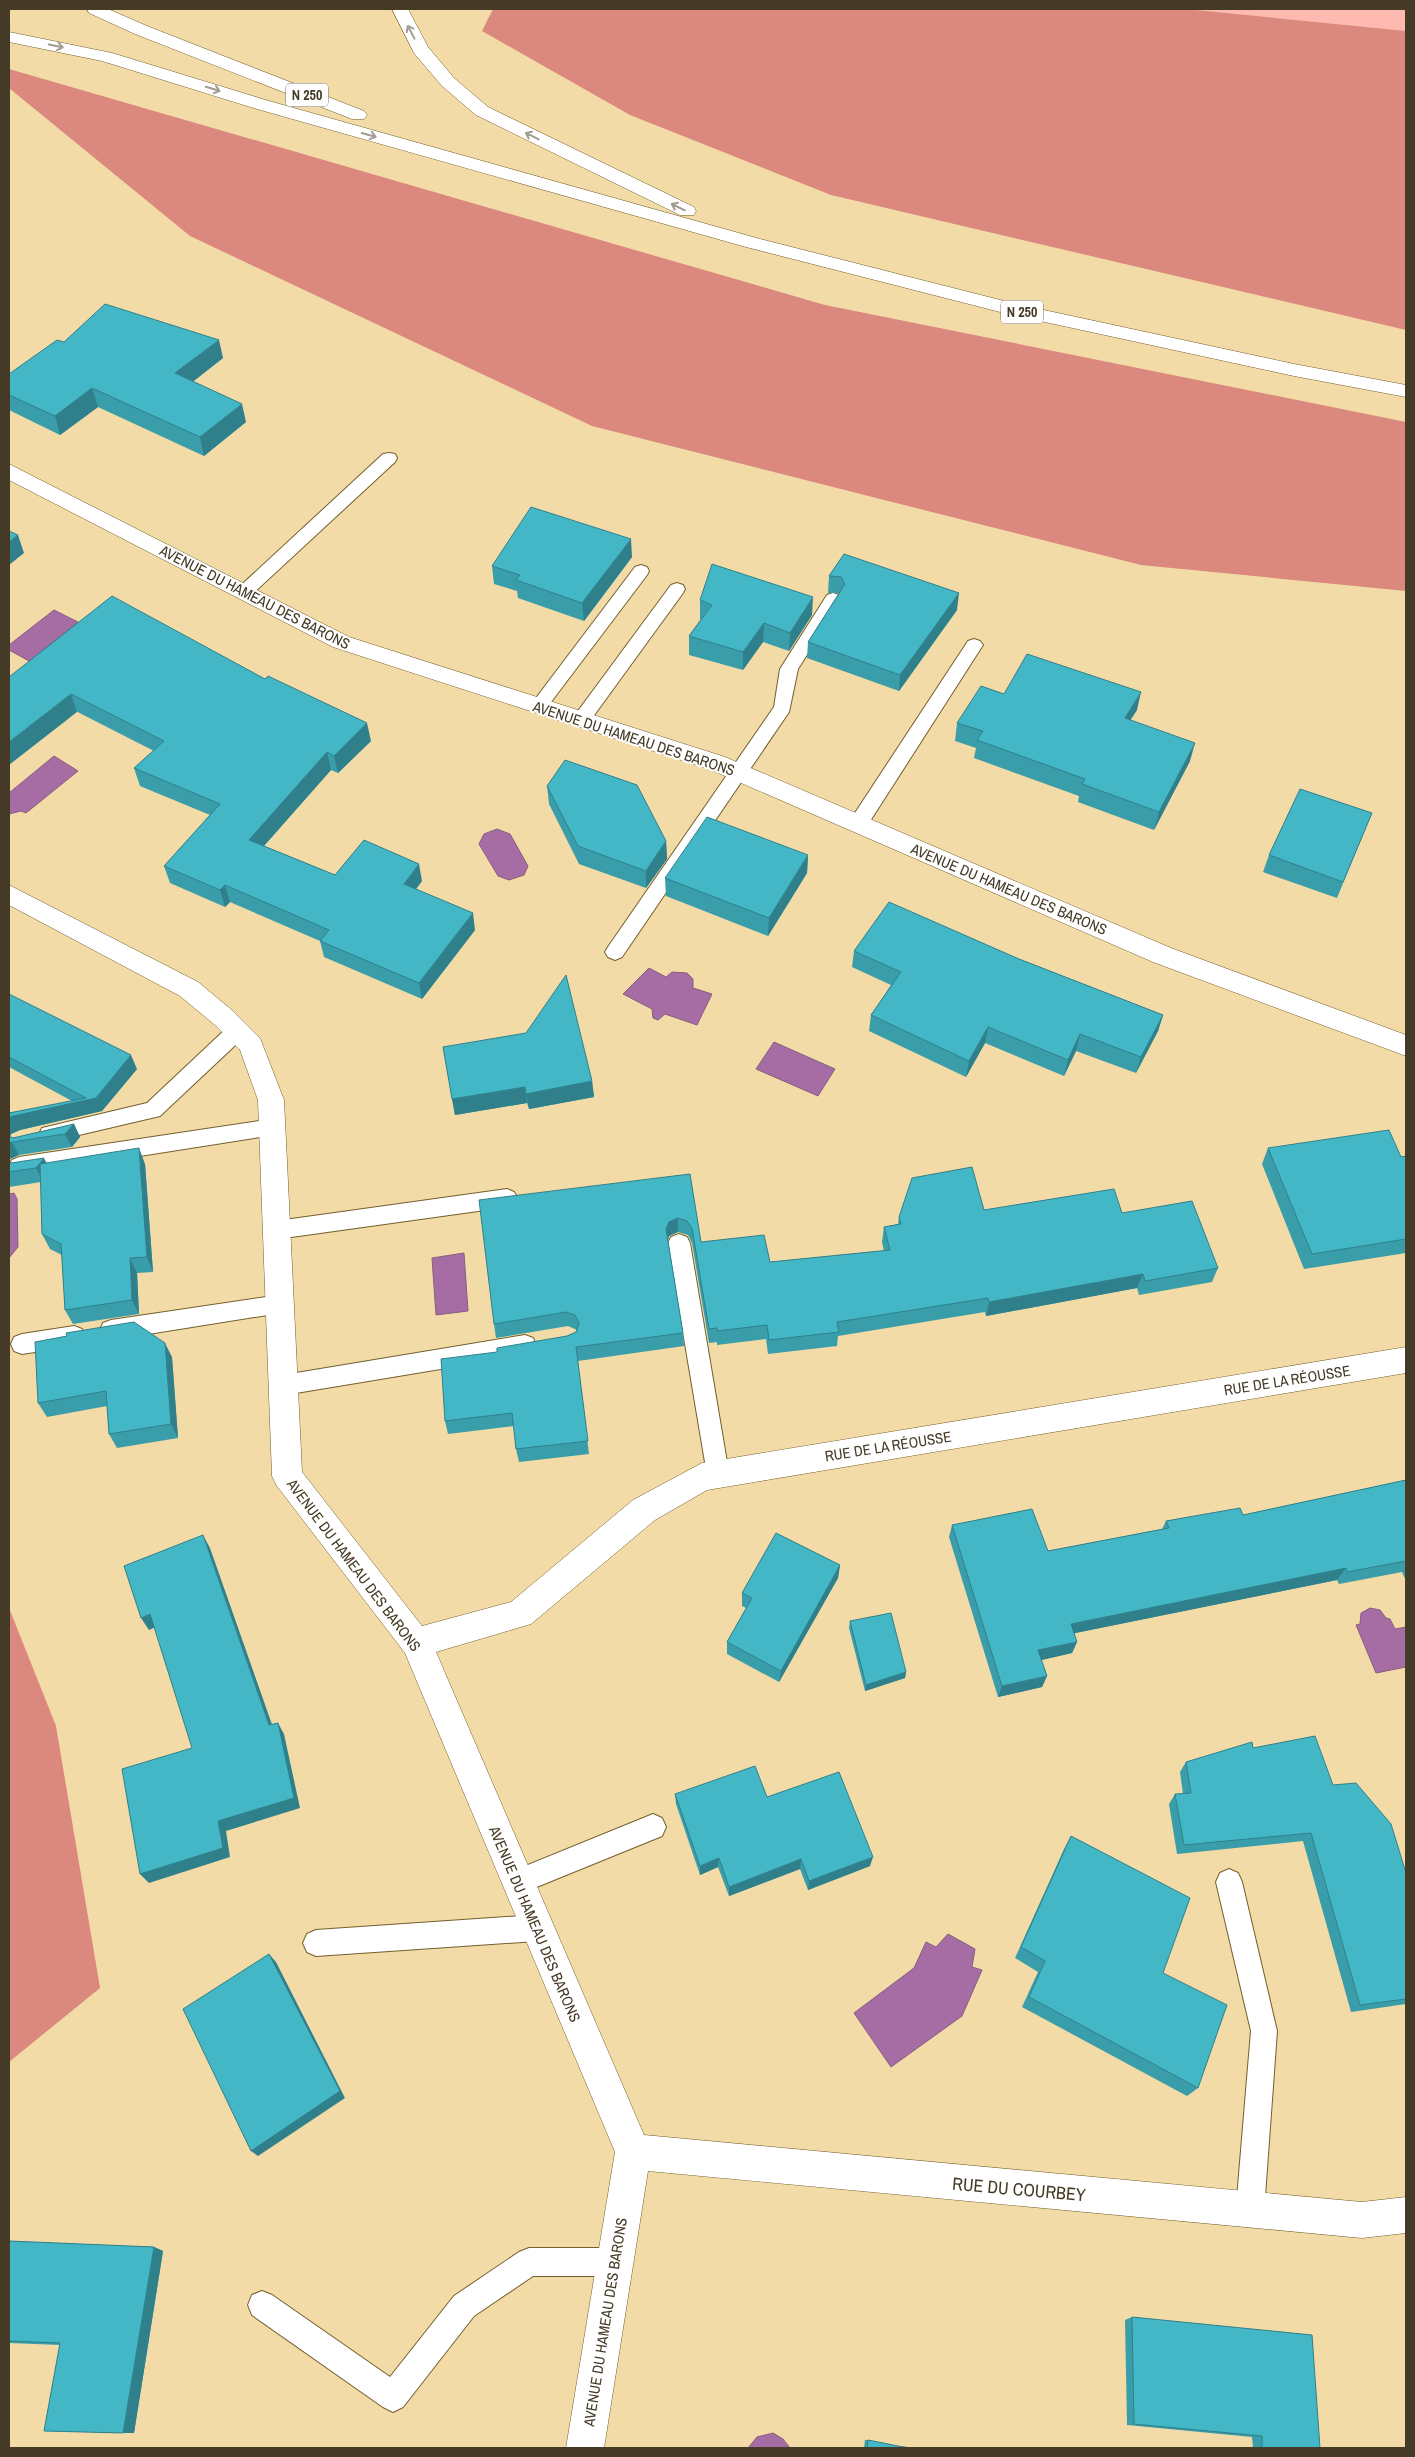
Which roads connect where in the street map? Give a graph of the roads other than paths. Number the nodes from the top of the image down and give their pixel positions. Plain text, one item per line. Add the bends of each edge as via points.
1 (95, 9) edge
2 (400, 9) edge
3 (9, 37) edge
4 (520, 178) junction
5 (754, 243) junction
6 (1406, 390) edge
7 (389, 458) dead end
8 (9, 471) edge
9 (642, 571) dead end
10 (678, 589) dead end
11 (243, 593) junction
12 (833, 598) edge
13 (974, 645) dead end
14 (539, 706) junction
15 (581, 720) junction
16 (739, 773) junction
17 (858, 824) junction
18 (9, 894) edge
19 (615, 952) dead end
20 (237, 1031) junction
21 (1406, 1046) edge
22 (273, 1127) junction
23 (29, 1139) edge
24 (19, 1166) edge
25 (527, 1196) edge
26 (277, 1230) junction
27 (679, 1243) edge
28 (280, 1304) junction
29 (548, 1341) edge
30 (22, 1344) dead end
31 (1406, 1360) edge
32 (284, 1385) junction
33 (718, 1474) junction
34 (416, 1643) junction
35 (653, 1827) dead end
36 (517, 1882) junction
37 (1229, 1882) dead end
38 (537, 1928) junction
39 (316, 1943) dead end
40 (633, 2152) junction
41 (1250, 2210) junction
42 (1406, 2215) edge
43 (615, 2262) junction
44 (262, 2305) dead end
45 (585, 2448) edge

1 - 4 street, N 250 via 150,34
5 -> 2 street via 482,111 448,82 420,49
3 -> 4 street via 106,57
4 - 5 street, N 250
5 - 6 street, N 250 via 1015,310 1294,370
7 - 11 lane
8 - 11 street, AVENUE DU HAMEAU DES BARONS
9 - 14 lane
10 - 15 lane
11 - 14 street, AVENUE DU HAMEAU DES BARONS via 341,642
12 - 16 lane via 789,669 783,708
13 - 17 lane
14 - 15 street, AVENUE DU HAMEAU DES BARONS
15 - 16 street, AVENUE DU HAMEAU DES BARONS
16 - 17 street, AVENUE DU HAMEAU DES BARONS
16 - 19 lane
17 - 21 street, AVENUE DU HAMEAU DES BARONS via 1162,955
18 - 20 street, AVENUE DU HAMEAU DES BARONS via 189,990
20 - 22 street, AVENUE DU HAMEAU DES BARONS via 251,1045 272,1100
20 - 23 lane via 153,1110
22 - 24 lane
22 - 26 street, AVENUE DU HAMEAU DES BARONS
25 - 26 lane
26 - 28 street, AVENUE DU HAMEAU DES BARONS
27 - 33 lane
28 - 30 lane
28 - 32 street, AVENUE DU HAMEAU DES BARONS
29 - 32 lane
31 - 33 street, RUE DE LA RÉOUSSE
32 - 34 street, AVENUE DU HAMEAU DES BARONS via 287,1476
33 - 34 street, RUE DE LA RÉOUSSE via 702,1477 644,1510 520,1614
34 - 36 street, AVENUE DU HAMEAU DES BARONS
35 - 36 lane
36 - 38 street, AVENUE DU HAMEAU DES BARONS
37 - 41 lane via 1264,2031
38 - 39 lane
38 - 40 street, AVENUE DU HAMEAU DES BARONS
40 - 41 street, RUE DU COURBEY
40 - 43 street, AVENUE DU HAMEAU DES BARONS
41 - 42 street, RUE DU COURBEY via 1362,2220
43 - 44 lane via 528,2262 464,2306 393,2397
43 - 45 street, AVENUE DU HAMEAU DES BARONS

